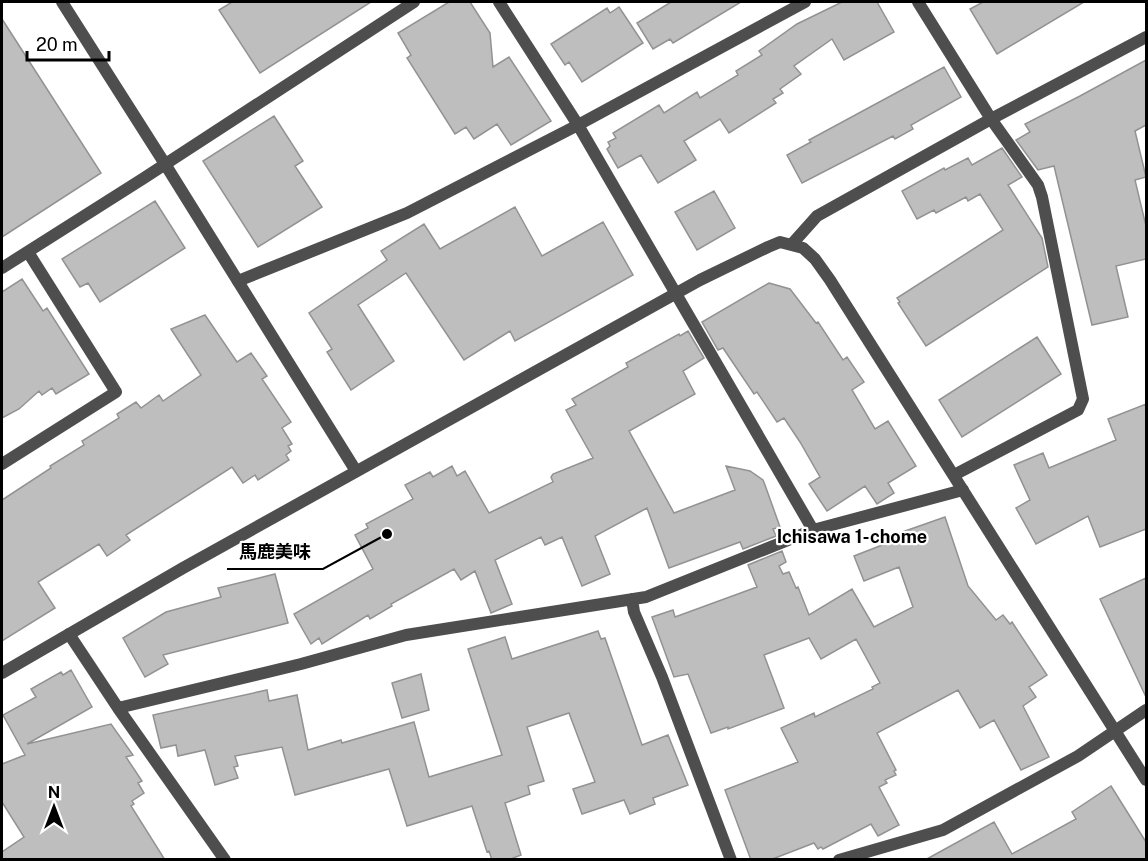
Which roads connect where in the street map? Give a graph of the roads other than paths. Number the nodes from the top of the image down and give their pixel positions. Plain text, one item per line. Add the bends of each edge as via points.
1 (62, 2) edge
2 (414, 2) edge
3 (499, 2) edge
4 (805, 2) edge
5 (918, 2) edge
6 (1146, 37) edge
7 (991, 119) junction
8 (578, 125) junction
9 (165, 164) junction
10 (792, 244) junction
11 (28, 252) junction
12 (2, 268) edge
13 (238, 281) junction
14 (676, 293) junction
15 (2, 465) edge
16 (356, 471) junction
17 (954, 475) junction
18 (963, 490) junction
19 (813, 530) junction
20 (632, 599) junction
21 (69, 634) junction
22 (2, 673) edge
23 (118, 708) junction
24 (1146, 710) edge
25 (1115, 731) junction
26 (1146, 780) edge
27 (225, 860) edge
28 (731, 860) edge
29 (839, 860) edge

1 - 9 street
2 - 9 street
3 - 8 street
4 - 8 street
5 - 7 street
6 - 7 street
7 - 10 street via 817,216
7 - 17 street via 1038,185 1042,197 1083,399 1078,410
8 - 13 street via 407,213
8 - 14 street
9 - 11 street
9 - 13 street
10 - 14 street via 768,246
10 - 17 street via 815,259
11 - 12 street
11 - 15 street via 116,392
13 - 16 street
14 - 16 street
14 - 19 street
16 - 21 street
17 - 18 street
18 - 19 street
18 - 25 street
19 - 20 street via 646,597
20 - 23 street via 406,635
20 - 28 street
21 - 22 street
21 - 23 street
23 - 27 street
24 - 25 street
25 - 26 street
25 - 29 street via 1078,756 943,830

